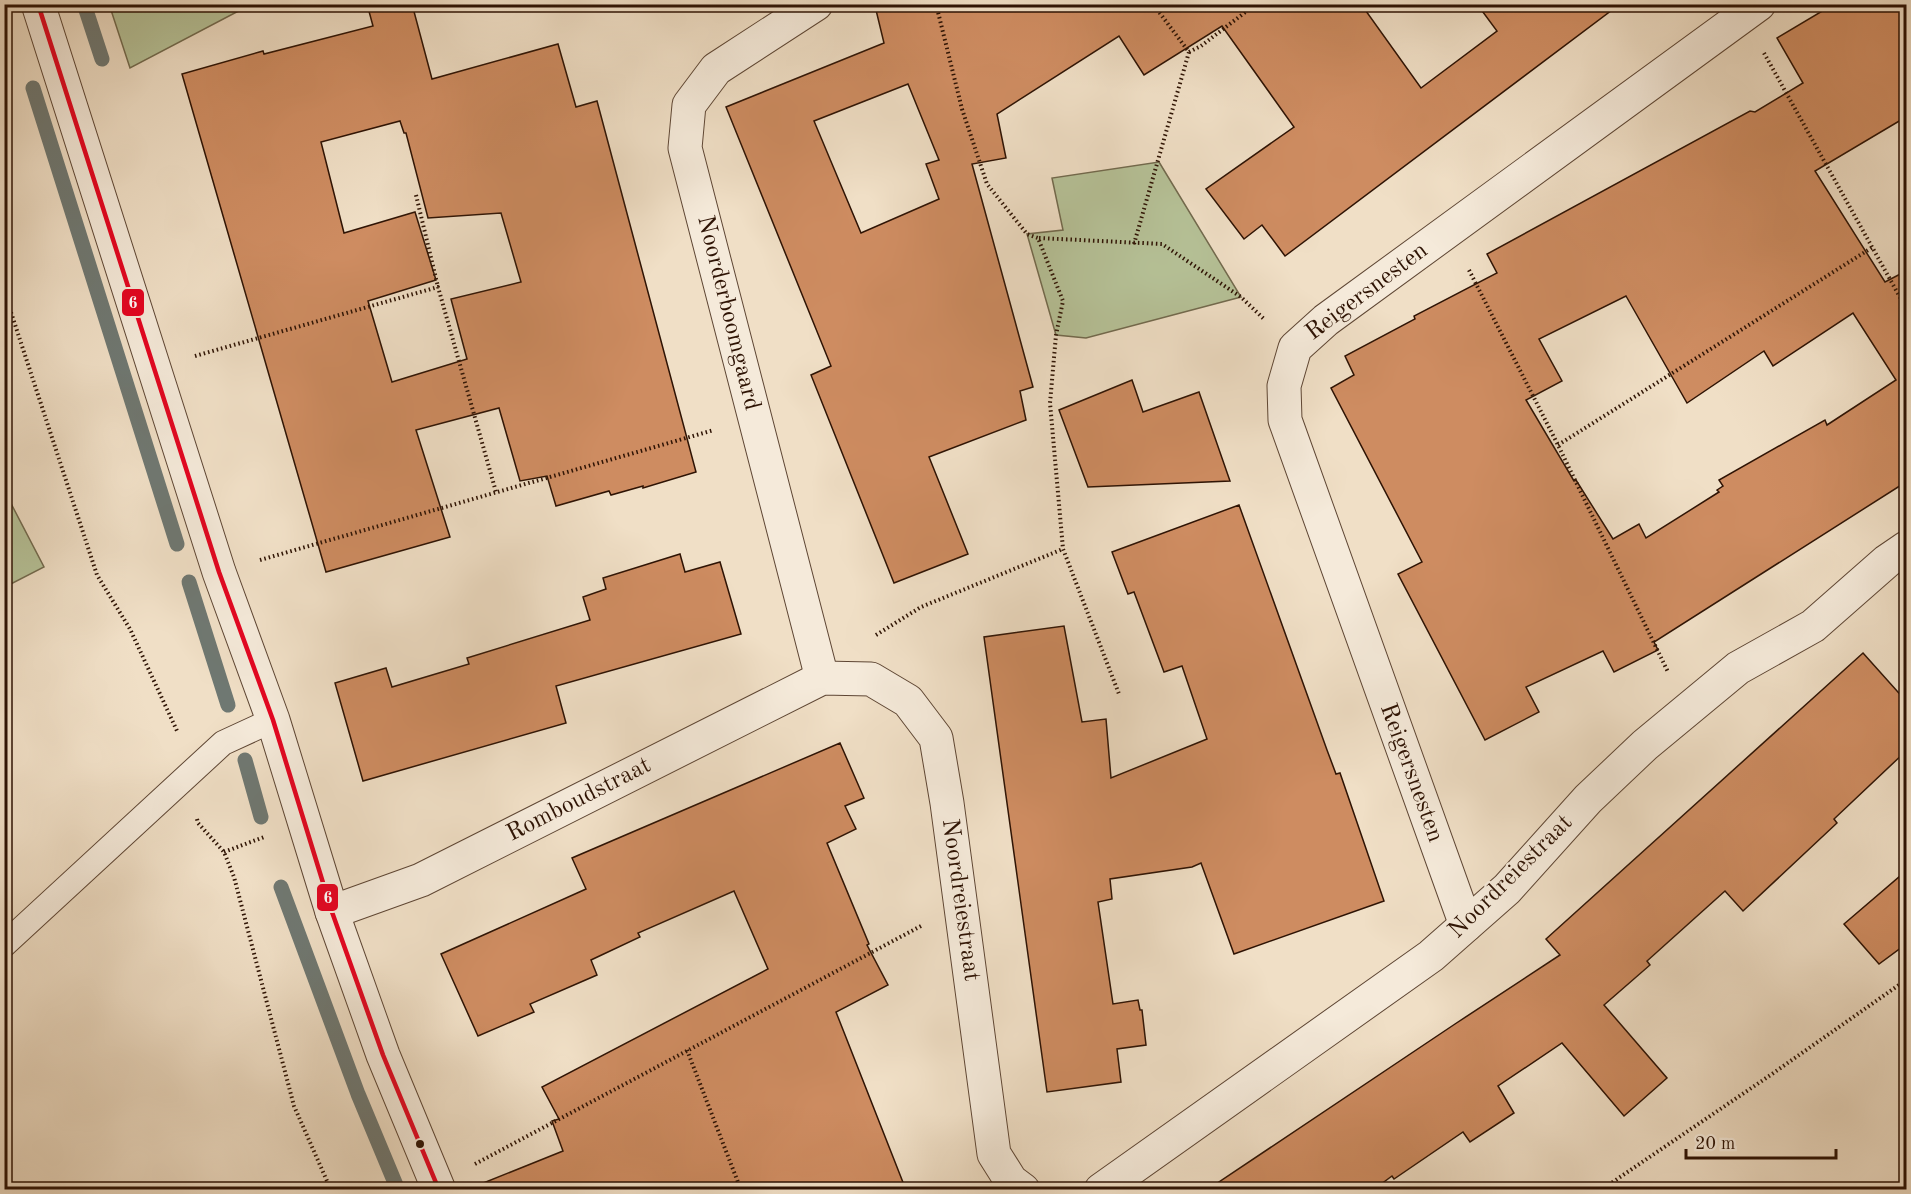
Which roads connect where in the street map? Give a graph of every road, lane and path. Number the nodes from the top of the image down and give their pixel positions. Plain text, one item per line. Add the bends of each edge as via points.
1 (38, 4) edge
2 (816, 4) edge
3 (936, 4) edge
4 (1153, 4) edge
5 (1256, 4) edge
6 (1751, 10) edge
7 (1189, 52) junction
8 (416, 195) dead end
9 (1449, 230) junction
10 (1038, 238) junction
11 (1134, 244) junction
12 (1873, 247) junction
13 (438, 287) junction
14 (1906, 308) edge
15 (1295, 348) junction
16 (154, 367) junction
17 (755, 418) junction
18 (1558, 445) junction
19 (496, 492) junction
20 (1906, 548) edge
21 (1063, 549) junction
22 (219, 572) junction
23 (822, 678) junction
24 (1119, 694) dead end
25 (1687, 710) junction
26 (273, 720) junction
27 (961, 904) junction
28 (332, 912) junction
29 (1466, 925) junction
30 (4, 945) edge
31 (1906, 981) edge
32 (687, 1050) junction
33 (438, 1187) edge
34 (741, 1190) edge
35 (1023, 1190) edge
36 (1101, 1190) edge
37 (1601, 1190) edge

1 - 16 street
2 - 17 street, Noorderboomgaard via 716,69 689,105 685,148
3 - 10 path via 987,184 1028,234
4 - 7 path
5 - 7 path
6 - 9 street, Reigersnesten
6 - 12 path
7 - 11 path
8 - 13 path
9 - 15 street, Reigersnesten via 1326,320
9 - 18 path
10 - 11 path
10 - 21 path via 1063,301 1050,403
11 - 15 path via 1162,244 1241,297
12 - 14 path
12 - 18 path
13 - 16 path
13 - 19 path
15 - 29 street, Reigersnesten via 1284,386 1285,420
16 - 22 street
17 - 19 path
17 - 23 street, Noorderboomgaard
18 - 25 path
19 - 22 path
20 - 25 street, Noordreiestraat via 1813,626 1738,668
21 - 23 path via 921,607 860,645
21 - 24 path
22 - 26 street
23 - 27 street, Noordreiestraat via 871,679 908,701 936,738
23 - 28 street, Romboudstraat via 421,880
25 - 29 street, Noordreiestraat via 1588,799 1507,889
26 - 28 street
26 - 30 lane via 223,742
27 - 32 path
27 - 35 street, Noordreiestraat via 994,1154 1011,1181
28 - 33 street via 383,1055
29 - 36 street, Noordreiestraat via 1431,956
31 - 37 path
32 - 33 path
32 - 34 path

